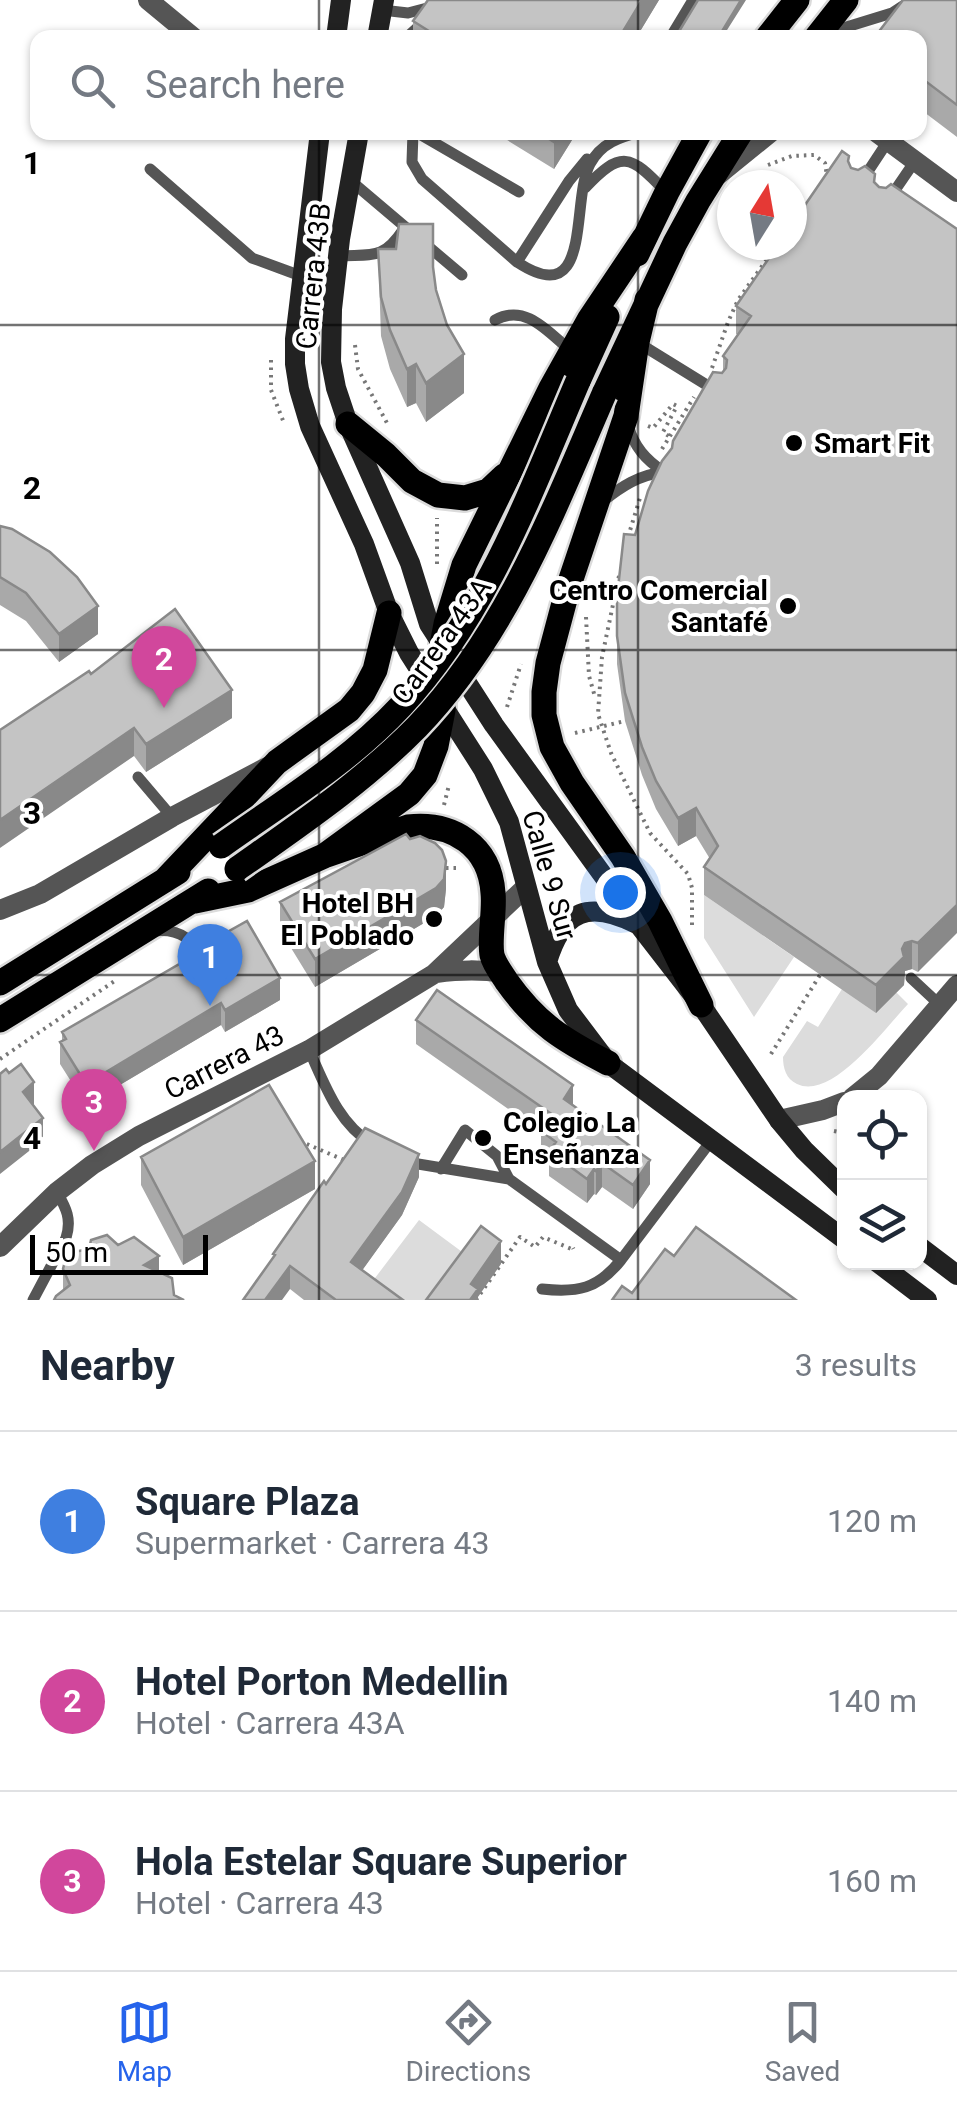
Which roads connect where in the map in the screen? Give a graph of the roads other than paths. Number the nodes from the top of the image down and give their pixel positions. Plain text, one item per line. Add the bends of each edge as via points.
1 (148, 0) edge
2 (342, 0) edge
3 (693, 0) edge
4 (797, 0) edge
5 (846, 0) edge
6 (912, 0) edge
7 (383, 5) edge
8 (434, 5) edge
9 (184, 30) edge
10 (337, 30) edge
11 (378, 30) edge
12 (415, 30) edge
13 (675, 30) edge
14 (774, 30) edge
15 (822, 30) edge
16 (837, 30) edge
17 (315, 140) edge
18 (358, 140) edge
19 (414, 140) edge
20 (429, 140) edge
21 (602, 140) edge
22 (615, 140) edge
23 (691, 140) edge
24 (736, 140) edge
25 (762, 140) edge
26 (881, 140) edge
27 (886, 140) edge
28 (915, 161) junction
29 (150, 169) dead end
30 (351, 181) junction
31 (709, 183) junction
32 (857, 189) edge
33 (519, 192) dead end
34 (582, 192) junction
35 (667, 192) junction
36 (957, 192) edge
37 (883, 207) edge
38 (406, 227) junction
39 (644, 238) junction
40 (338, 256) junction
41 (517, 262) junction
42 (462, 275) dead end
43 (301, 276) junction
44 (647, 300) junction
45 (495, 320) dead end
46 (637, 342) junction
47 (571, 351) junction
48 (718, 392) edge
49 (626, 416) junction
50 (348, 424) junction
51 (512, 469) junction
52 (596, 506) junction
53 (390, 613) junction
54 (442, 645) junction
55 (443, 710) junction
56 (277, 762) junction
57 (138, 777) dead end
58 (172, 817) junction
59 (324, 856) junction
60 (165, 880) junction
61 (526, 886) junction
62 (195, 900) junction
63 (0, 910) edge
64 (494, 918) junction
65 (639, 925) junction
66 (145, 932) junction
67 (547, 962) junction
68 (207, 966) edge
69 (434, 974) junction
70 (502, 974) junction
71 (911, 978) dead end
72 (0, 983) edge
73 (957, 986) edge
74 (701, 1005) junction
75 (940, 1005) junction
76 (0, 1020) edge
77 (309, 1050) junction
78 (608, 1063) junction
79 (861, 1090) edge
80 (837, 1105) edge
81 (779, 1120) junction
82 (711, 1141) junction
83 (442, 1169) junction
84 (509, 1180) junction
85 (837, 1183) edge
86 (57, 1192) junction
87 (837, 1233) edge
88 (0, 1248) edge
89 (927, 1252) edge
90 (621, 1260) junction
91 (888, 1270) edge
92 (957, 1275) edge
93 (542, 1289) dead end
94 (32, 1300) edge
95 (927, 1300) edge

1 - 9 street
2 - 10 main road
3 - 13 lane
4 - 14 main road
5 - 15 main road
6 - 16 lane
7 - 8 lane via 399,13
7 - 11 main road
8 - 12 lane
17 - 43 main road, Calle 9 Sur
18 - 30 main road, Carrera 43B
19 - 41 lane via 412,162 422,180
20 - 33 lane
21 - 41 lane
22 - 34 lane via 588,167
23 - 35 main road, Carrera 43A
24 - 31 main road, Carrera 43A
25 - 31 street
26 - 32 lane
27 - 28 street
28 - 36 street
28 - 37 lane
29 - 43 lane via 252,258
30 - 38 lane
30 - 40 main road, Carrera 43B
31 - 44 main road, Carrera 43A
34 - 35 lane via 622,160
34 - 41 lane via 569,265 548,276
35 - 39 main road, Carrera 43A
38 - 40 lane via 388,250
38 - 42 lane
39 - 47 main road
39 - 60 main road, Carrera 43A, bridge via 497,564 431,670 334,766
40 - 50 main road, Carrera 43B via 331,362
43 - 53 main road, Calle 9 Sur via 299,389
44 - 46 main road
44 - 62 main road, Carrera 43A, bridge via 522,578 488,638 419,724 347,790
45 - 47 lane via 521,314
46 - 48 lane
46 - 49 main road
47 - 51 main road
49 - 52 main road
49 - 52 lane via 639,451 667,473 634,479
50 - 51 main road via 412,481 438,495 465,498 488,491
50 - 54 main road, Calle 9 Sur
51 - 54 main road via 464,565
52 - 74 main road via 576,604 548,662 544,715 552,747 623,856
53 - 55 main road, Calle 9 Sur
53 - 56 main road via 363,694
54 - 55 main road
54 - 65 main road, Calle 9 Sur
55 - 59 main road via 419,784
55 - 61 main road, Calle 9 Sur via 503,809
56 - 58 street
56 - 60 main road
57 - 58 lane
58 - 63 street
59 - 62 main road via 248,890
59 - 64 main road via 408,827 438,827 462,837 485,861
60 - 72 main road, Carrera 43A
61 - 64 street, Carrera 43
61 - 67 main road, Calle 9 Sur
62 - 66 main road, Carrera 43A
64 - 69 street, Carrera 43
64 - 70 main road via 492,956
65 - 67 main road via 604,911 587,912 560,930
65 - 74 main road, Calle 9 Sur
66 - 68 lane via 185,935
66 - 76 main road, Carrera 43A
67 - 78 main road, Calle 9 Sur via 568,1010
69 - 70 street, Carrera 43
69 - 77 street, Carrera 43
70 - 78 main road via 540,1021
71 - 75 lane
73 - 75 street
74 - 81 main road, Calle 9 Sur
75 - 79 street
77 - 83 lane via 336,1108 365,1140 408,1162
77 - 86 street, Carrera 43 via 139,1136
78 - 82 main road, Calle 9 Sur
80 - 81 street
81 - 85 main road, Calle 9 Sur
82 - 87 main road, Calle 9 Sur
82 - 90 lane
83 - 84 lane
83 - 84 lane via 466,1130 498,1156
84 - 90 lane
86 - 88 street, Carrera 43
86 - 94 lane via 69,1228
89 - 92 main road
90 - 93 lane via 583,1289
91 - 95 main road

